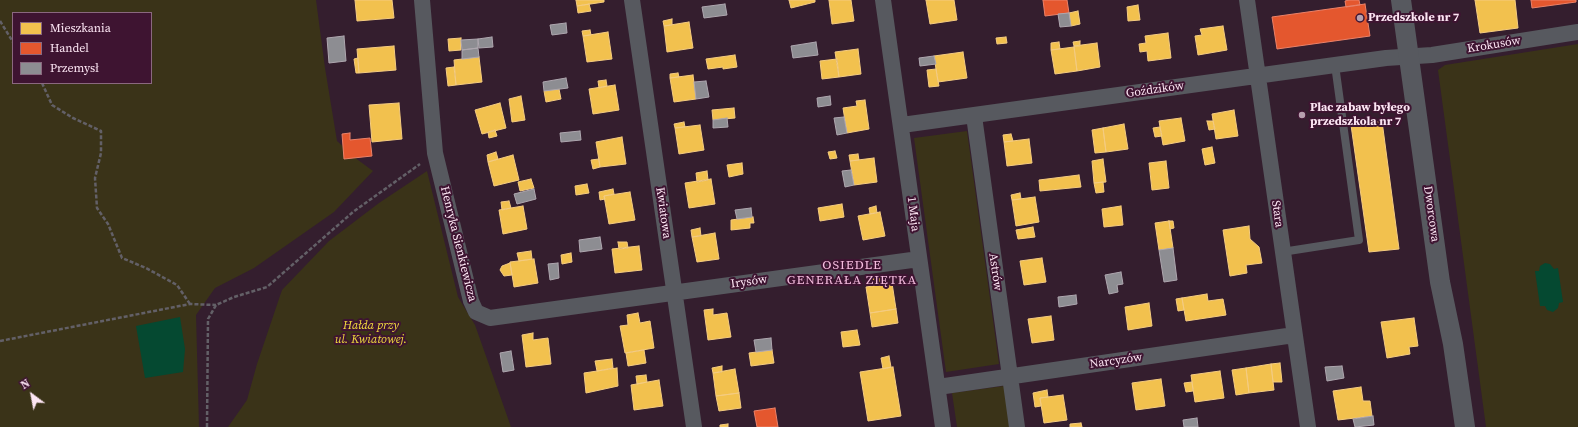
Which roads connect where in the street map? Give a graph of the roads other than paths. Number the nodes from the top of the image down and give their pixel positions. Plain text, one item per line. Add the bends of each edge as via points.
1 (422, 0) edge
2 (632, 0) edge
3 (883, 0) edge
4 (1247, 0) edge
5 (1401, 0) edge
6 (1578, 32) edge
7 (1409, 57) junction
8 (1335, 64) junction
9 (1257, 76) junction
10 (974, 116) junction
11 (902, 126) junction
12 (1282, 252) junction
13 (919, 259) junction
14 (674, 292) junction
15 (1294, 334) junction
16 (1009, 376) junction
17 (938, 387) junction
18 (694, 427) edge
19 (943, 427) edge
20 (1017, 427) edge
21 (1308, 427) edge
22 (1465, 427) edge

1 - 14 street, Henryka Sienkiewicza via 435,153 471,301 476,312 490,318
2 - 14 street, Kwiatowa
3 - 11 street, 1 Maja
4 - 9 street, Stara
5 - 7 street, Dworcowa
6 - 7 street, Krokusów
7 - 8 street, Goździków
7 - 22 street, Dworcowa via 1440,282 1453,344
8 - 9 street, Goździków
8 - 12 lane via 1359,240
9 - 10 street, Goździków
9 - 12 street, Stara
10 - 11 street, Goździków
10 - 16 street, Astrów
11 - 13 street, 1 Maja
12 - 15 street, Stara
13 - 14 street, Irysów
13 - 17 street, 1 Maja
14 - 18 street, Kwiatowa
15 - 16 street, Narcyzów
15 - 21 street, Stara
16 - 17 street, Narcyzów
16 - 20 street, Astrów
17 - 19 street, 1 Maja

